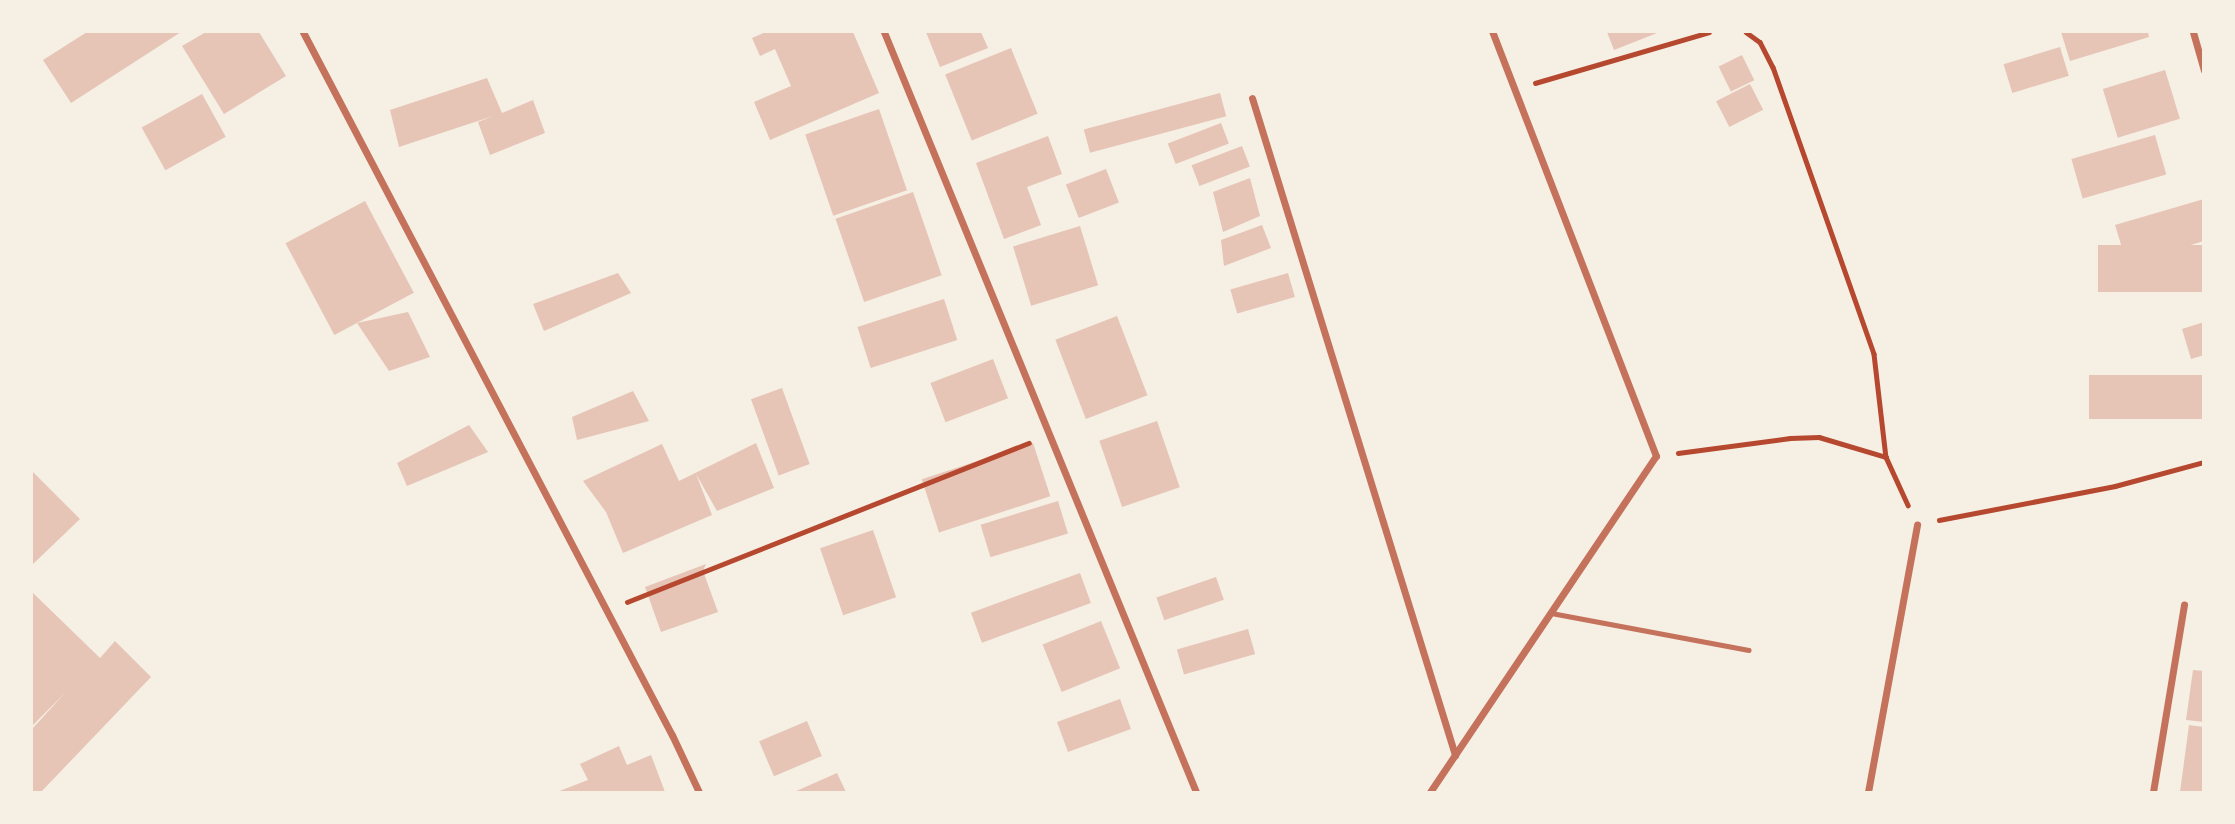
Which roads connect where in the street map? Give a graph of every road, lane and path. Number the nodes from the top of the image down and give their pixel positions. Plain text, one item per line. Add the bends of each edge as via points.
1 (303, 32) edge
2 (884, 32) edge
3 (1492, 32) edge
4 (1709, 32) edge
5 (1746, 32) edge
6 (2193, 32) edge
7 (2203, 70) edge
8 (1514, 90) junction
9 (1252, 98) dead end
10 (1049, 435) junction
11 (1656, 456) junction
12 (1886, 457) junction
13 (2203, 462) edge
14 (1917, 524) junction
15 (2184, 605) dead end
16 (607, 610) junction
17 (1551, 613) junction
18 (1749, 650) dead end
19 (1455, 755) junction
20 (699, 793) edge
21 (1196, 793) edge
22 (1430, 793) edge
23 (1868, 793) edge
24 (2154, 793) edge

1 - 16 street
2 - 10 street
3 - 8 street
4 - 8 path
5 - 12 path via 1760,42 1773,67 1874,354
6 - 7 street
8 - 11 street
9 - 19 street
10 - 16 path
10 - 21 street
11 - 12 path via 1819,437
11 - 17 street
12 - 14 path
13 - 14 path via 2115,486
14 - 23 street
15 - 24 street
16 - 20 street
17 - 18 lane
17 - 19 street
19 - 22 street

